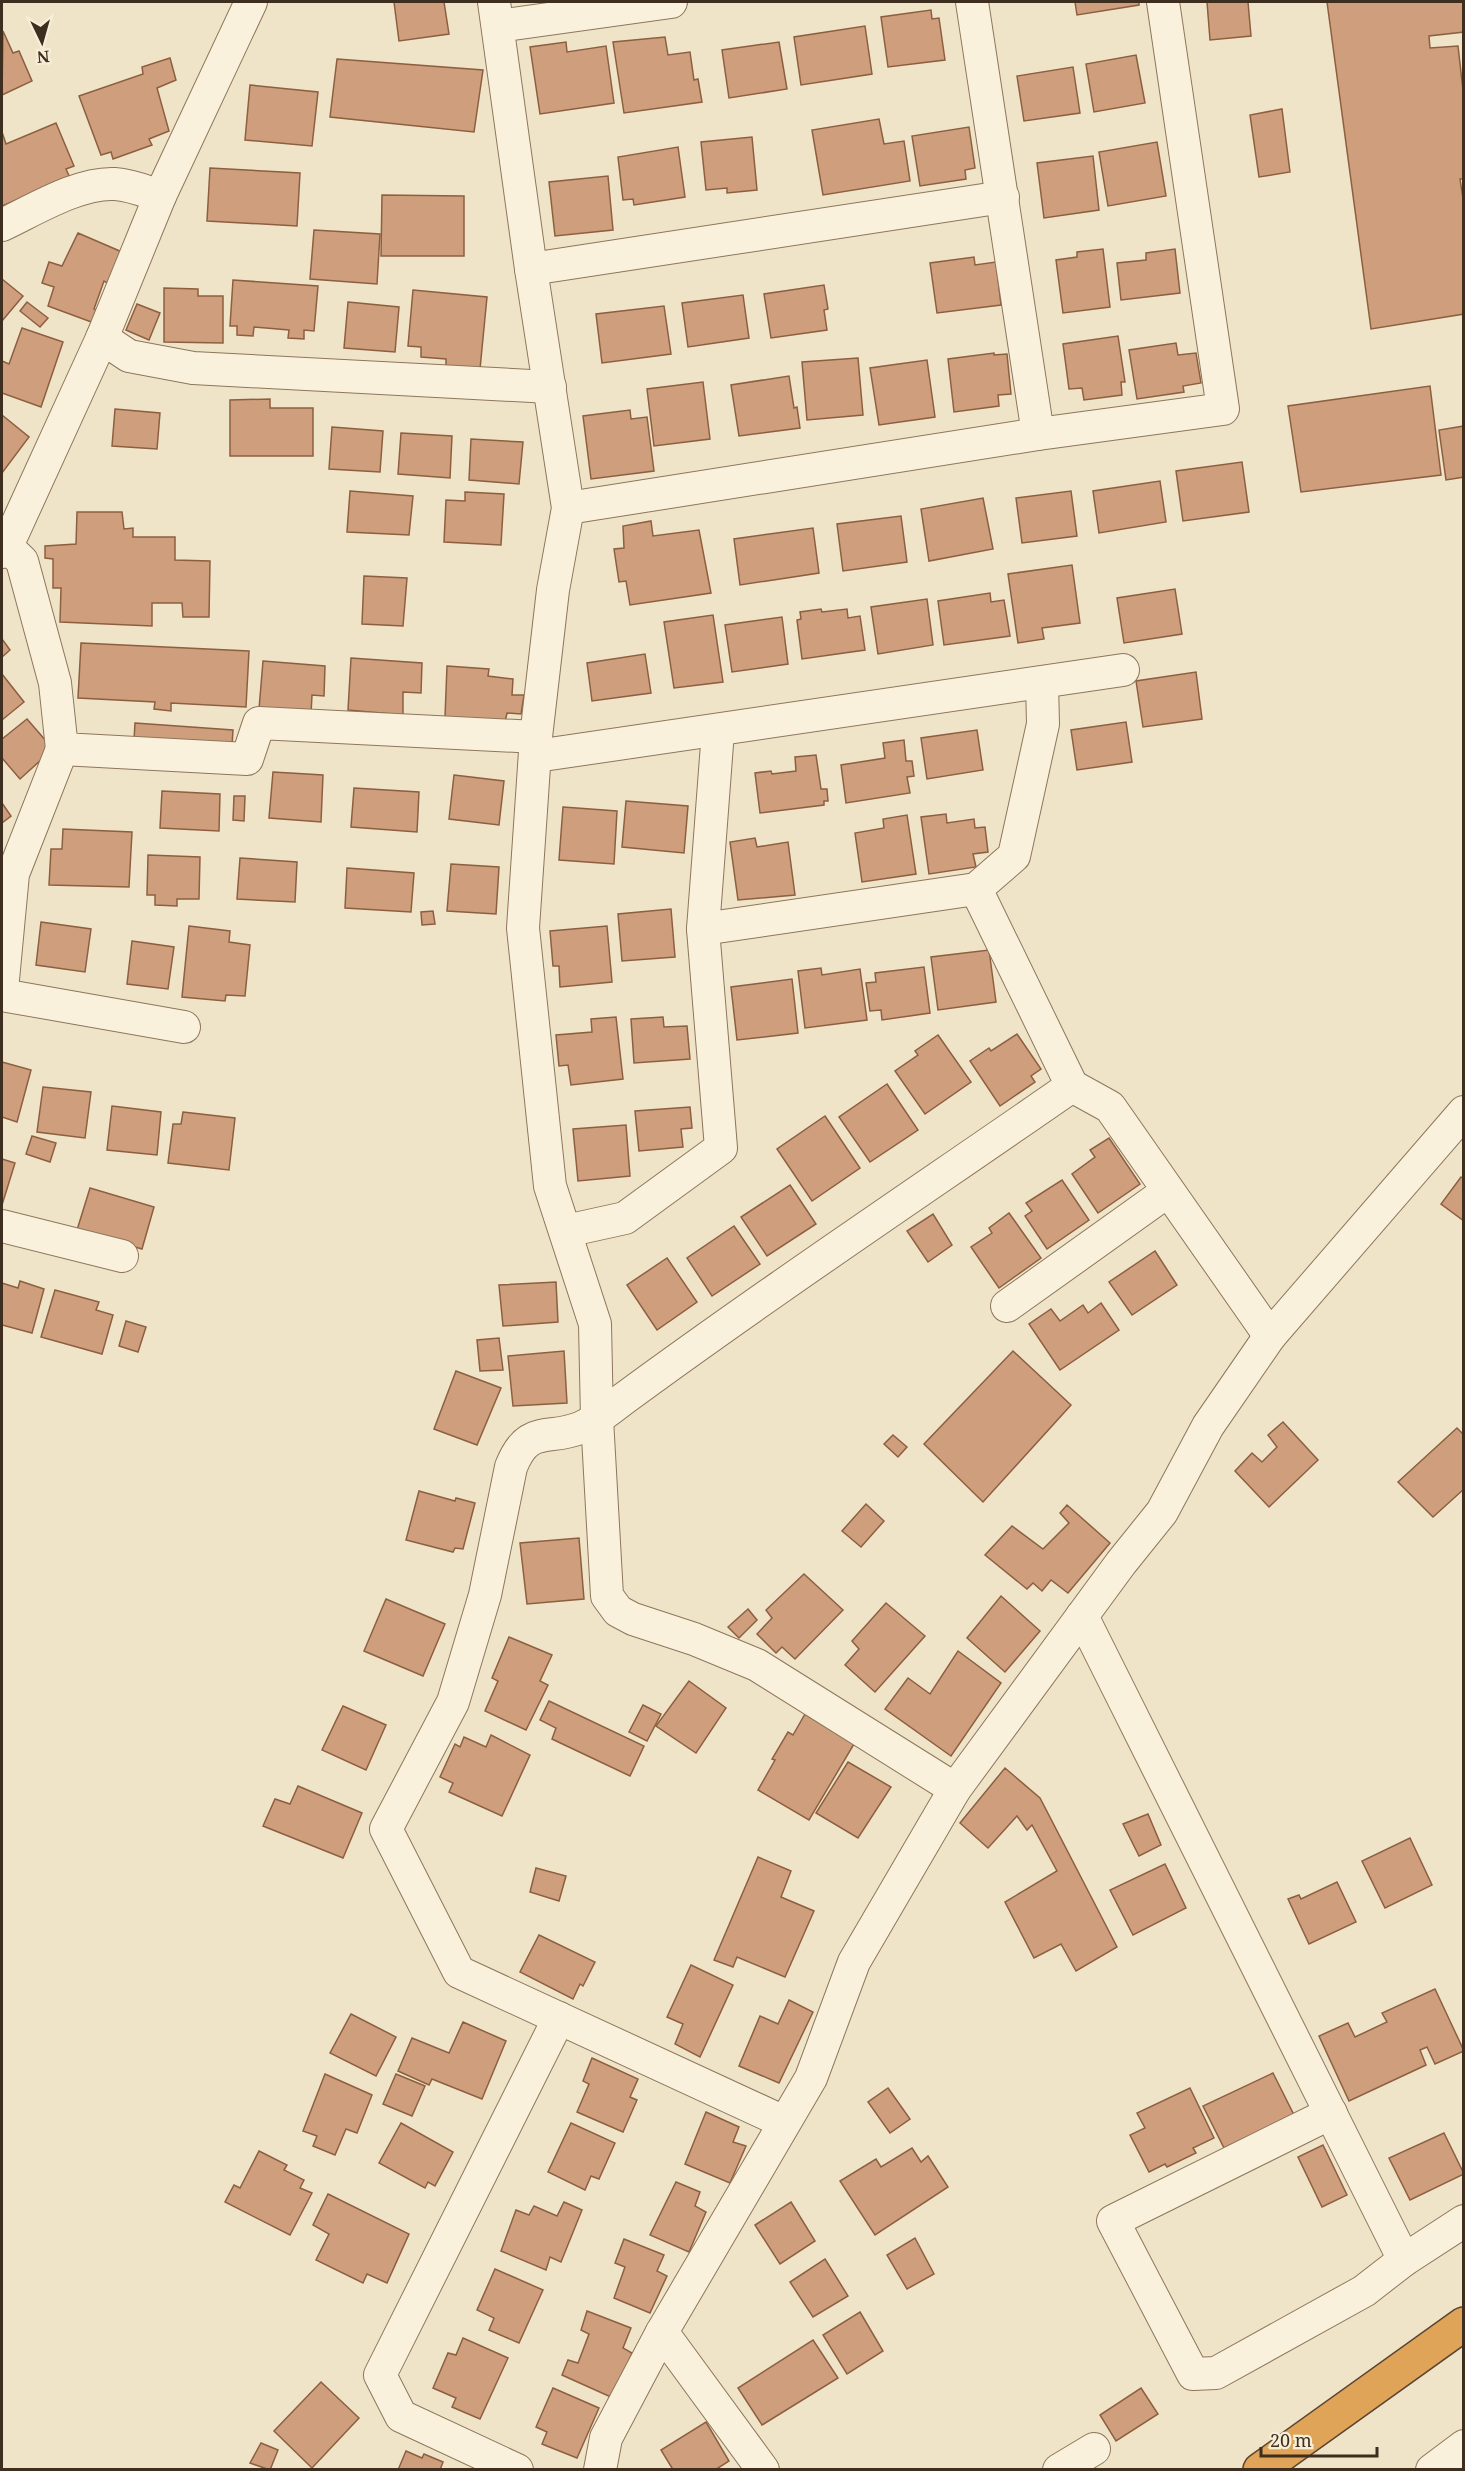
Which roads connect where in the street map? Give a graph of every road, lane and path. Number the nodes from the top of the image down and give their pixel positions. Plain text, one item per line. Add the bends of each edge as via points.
1 (251, 2) edge
2 (670, 2) edge
3 (972, 2) edge
4 (1162, 2) edge
5 (496, 14) edge
6 (160, 196) junction
7 (1003, 197) junction
8 (2, 225) edge
9 (531, 269) junction
10 (102, 338) junction
11 (550, 387) junction
12 (1038, 434) junction
13 (568, 508) junction
14 (3, 547) edge
15 (1123, 670) dead end
16 (1042, 683) junction
17 (718, 731) junction
18 (536, 746) junction
19 (62, 749) junction
20 (976, 889) junction
21 (703, 928) junction
22 (2, 990) edge
23 (2, 995) edge
24 (184, 1027) dead end
25 (1072, 1086) junction
26 (1464, 1112) edge
27 (1168, 1191) junction
28 (2, 1226) edge
29 (566, 1231) junction
30 (122, 1256) dead end
31 (1007, 1305) dead end
32 (1270, 1336) junction
33 (597, 1419) junction
34 (1082, 1616) junction
35 (955, 1789) junction
36 (559, 2018) junction
37 (1330, 2113) junction
38 (784, 2122) junction
39 (1464, 2221) edge
40 (1404, 2260) junction
41 (1464, 2324) edge
42 (662, 2332) junction
43 (1464, 2446) edge
44 (1094, 2449) dead end
45 (608, 2465) edge
46 (517, 2469) edge
47 (764, 2469) edge
48 (1059, 2469) edge
49 (1260, 2469) edge
50 (1432, 2469) edge

1 - 6 street
2 - 5 street
3 - 7 street
4 - 12 street via 1223,409
5 - 9 street
6 - 8 street via 114,184 90,187
6 - 10 street
7 - 9 street
7 - 12 street
9 - 11 street
10 - 11 street via 129,356 193,368
10 - 14 street
11 - 13 street
12 - 13 street
13 - 18 street via 553,590
14 - 19 street via 22,561 52,672
15 - 16 street
16 - 17 street
16 - 20 street via 1043,724 1014,856
17 - 18 street
17 - 21 street
18 - 19 street via 259,723 247,759
18 - 29 street via 524,928 550,1186
19 - 22 street via 13,874
20 - 21 street
20 - 25 street
21 - 29 street via 721,1148 625,1218
23 - 24 street
25 - 27 street via 1110,1107
25 - 33 street
26 - 32 street
27 - 31 street
27 - 32 street
28 - 30 street
29 - 33 street via 594,1324
32 - 34 street via 1208,1426 1162,1512
33 - 35 street via 607,1596 618,1611 757,1665
33 - 36 street via 578,1429 533,1437 518,1450 511,1467 485,1595 453,1702 386,1829 459,1972
34 - 35 street
34 - 37 street
35 - 38 street via 854,1962 811,2078
36 - 38 street
36 - 46 street via 380,2375 401,2416
37 - 40 street
37 - 40 street via 1113,2221 1193,2374 1216,2373 1364,2291
38 - 42 street
39 - 40 street
41 - 49 highway
42 - 45 street via 606,2438
42 - 47 street
43 - 50 street
44 - 48 street

